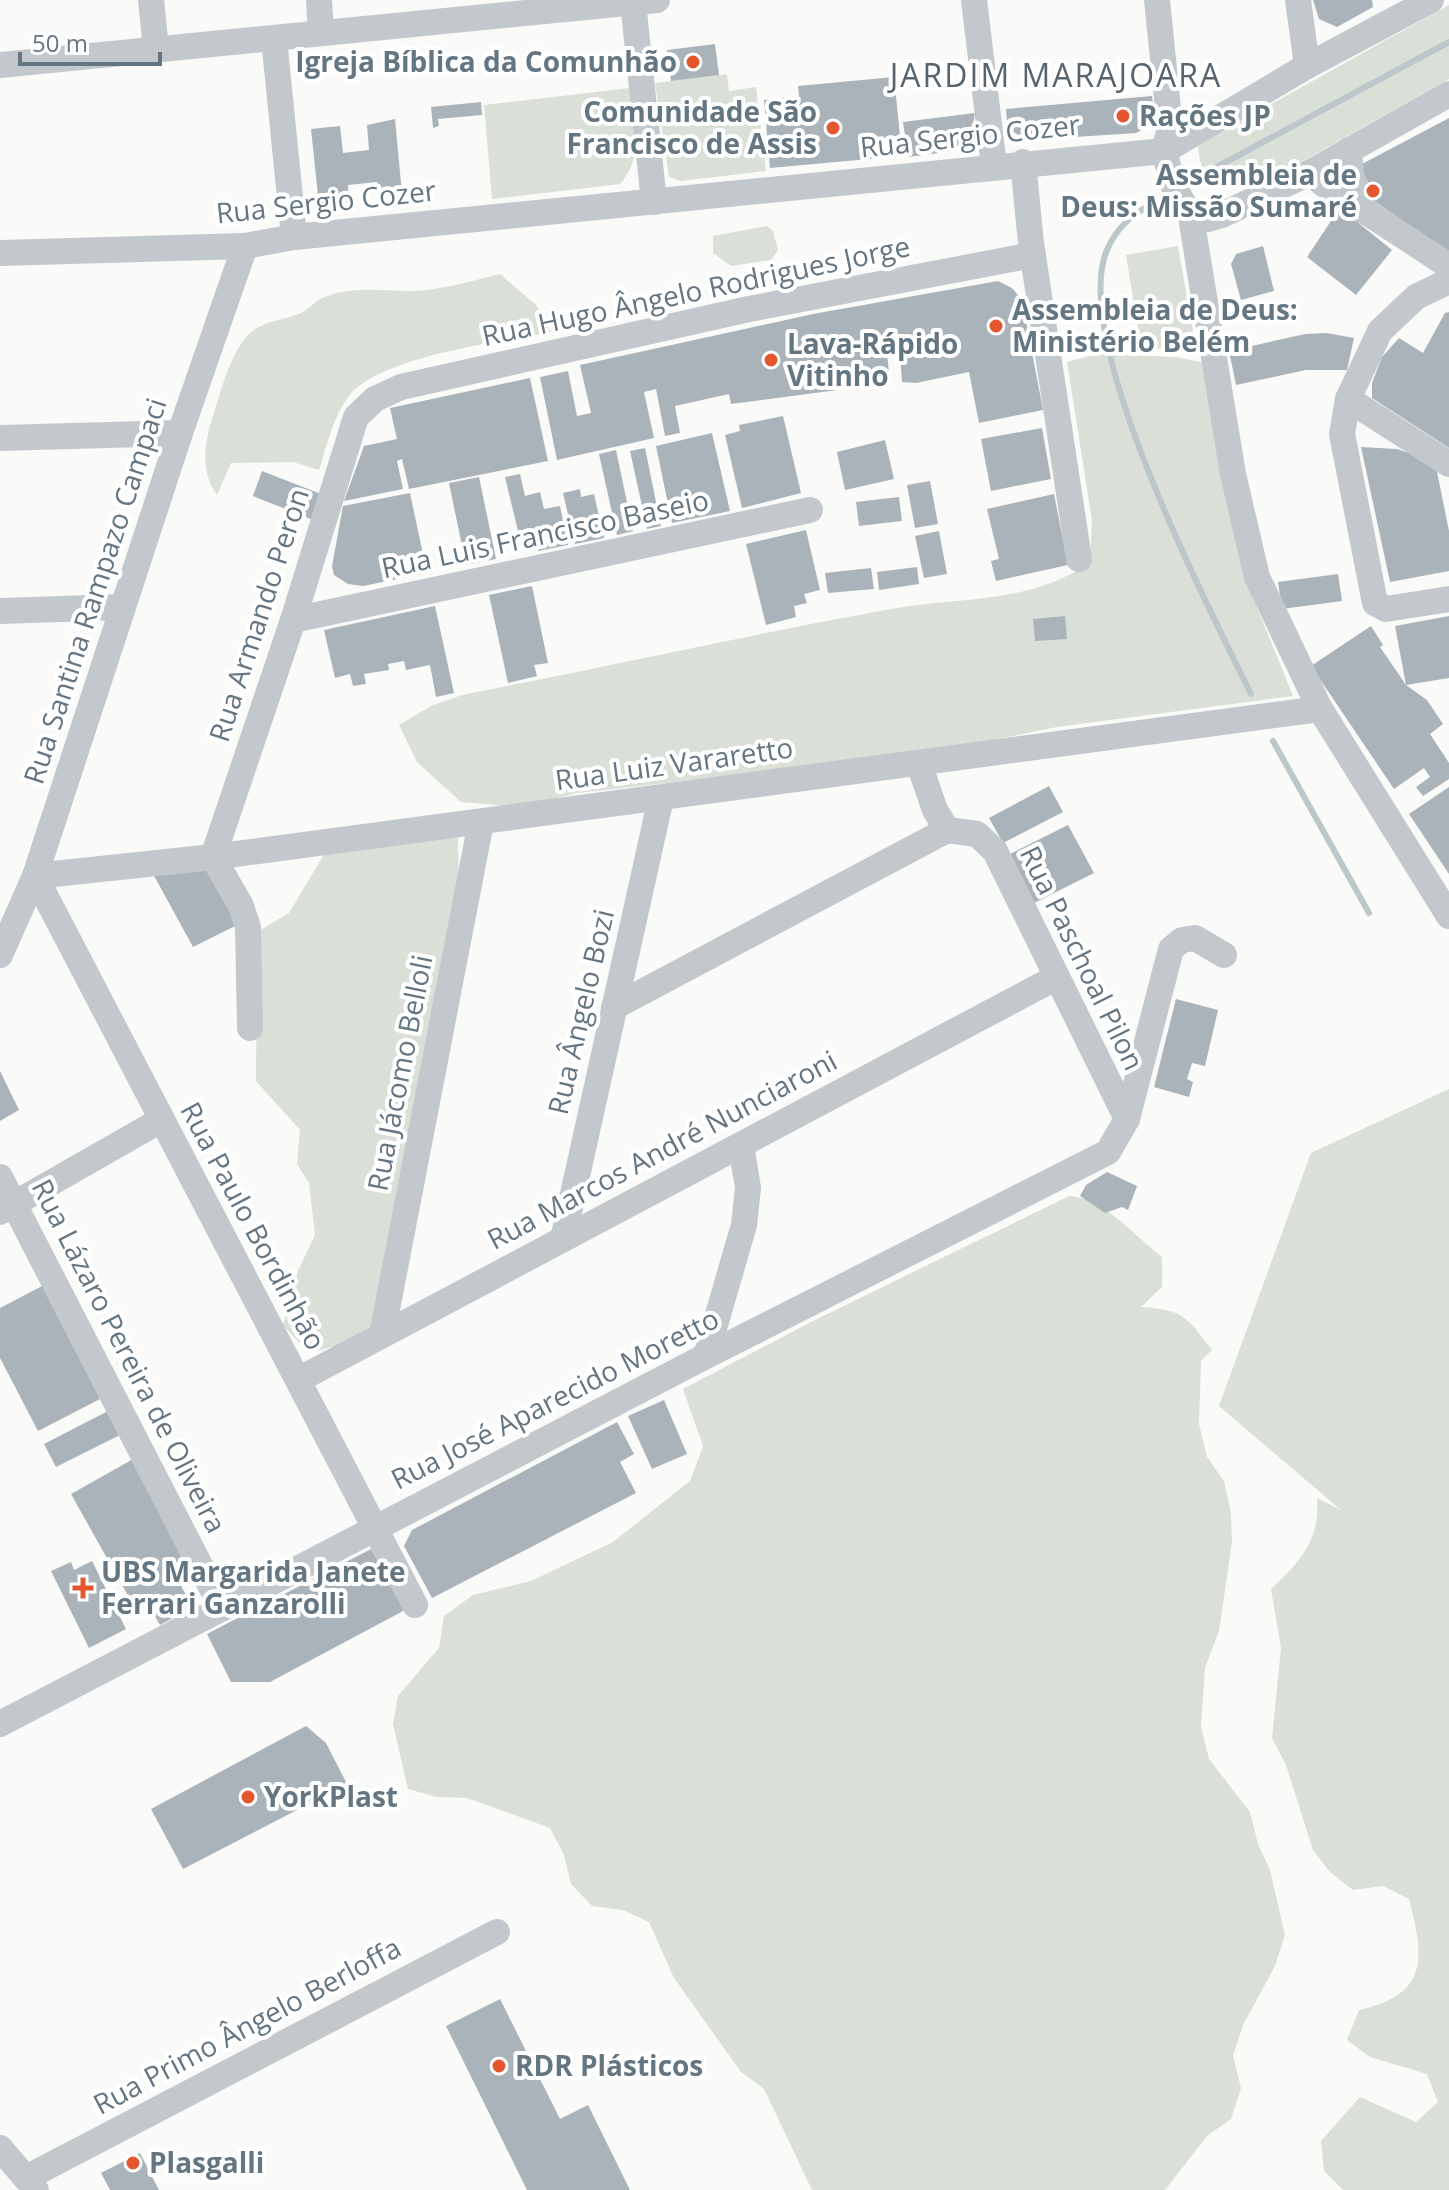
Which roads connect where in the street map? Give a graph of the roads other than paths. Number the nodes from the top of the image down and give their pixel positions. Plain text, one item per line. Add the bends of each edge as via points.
1 (151, 0) edge
2 (319, 0) edge
3 (974, 0) edge
4 (1157, 0) edge
5 (1298, 0) edge
6 (1431, 0) edge
7 (645, 1) edge
8 (321, 33) junction
9 (274, 39) junction
10 (156, 49) junction
11 (0, 65) edge
12 (1307, 66) junction
13 (1449, 95) edge
14 (1349, 150) junction
15 (1164, 151) junction
16 (1023, 162) junction
17 (994, 166) junction
18 (1311, 172) junction
19 (654, 202) junction
20 (1366, 212) junction
21 (1191, 217) junction
22 (294, 237) junction
23 (245, 246) junction
24 (1, 248) edge
25 (1033, 255) junction
26 (1449, 266) edge
27 (1449, 281) edge
28 (375, 399) joint
29 (1348, 399) junction
30 (180, 433) junction
31 (0, 438) edge
32 (1449, 464) edge
33 (810, 510) dead end
34 (1079, 559) dead end
35 (1449, 599) edge
36 (123, 607) junction
37 (0, 611) edge
38 (293, 620) junction
39 (1320, 709) junction
40 (919, 764) junction
41 (661, 798) junction
42 (481, 822) junction
43 (947, 830) junction
44 (213, 857) junction
45 (35, 876) junction
46 (1449, 916) edge
47 (0, 955) edge
48 (1224, 955) dead end
49 (1055, 978) junction
50 (614, 1007) junction
51 (250, 1028) dead end
52 (1127, 1119) junction
53 (161, 1120) junction
54 (741, 1145) junction
55 (0, 1177) edge
56 (7, 1208) edge
57 (563, 1239) junction
58 (382, 1335) junction
59 (706, 1356) junction
60 (298, 1380) junction
61 (376, 1528) junction
62 (415, 1605) dead end
63 (222, 1608) junction
64 (0, 1724) edge
65 (497, 1932) dead end
66 (0, 2148) edge
67 (31, 2184) edge

1 - 10 street
2 - 8 street
3 - 17 street
4 - 15 street via 1170,128
5 - 12 street
6 - 12 street, Rua Sergio Cozer
7 - 8 street
7 - 19 street
8 - 9 street
9 - 10 street
9 - 22 street
10 - 11 street
12 - 15 street, Rua Sergio Cozer
13 - 14 street
14 - 18 street
14 - 20 street via 1351,175
15 - 16 street, Rua Sergio Cozer
15 - 21 street via 1174,187
16 - 17 street, Rua Sergio Cozer
16 - 25 street
17 - 19 street, Rua Sergio Cozer
18 - 20 street
18 - 21 street via 1222,215
19 - 22 street, Rua Sergio Cozer
20 - 26 street
21 - 39 street via 1233,474 1257,577
22 - 23 street, Rua Sergio Cozer
23 - 24 street, Rua Sergio Cozer
23 - 30 street, Rua Santina Rampazo Campaci
25 - 28 street, Rua Hugo Ângelo Rodrigues Jorge via 749,309 401,387
25 - 34 street
27 - 29 street via 1416,297 1380,331
28 - 38 street, Rua Armando Peron via 356,417
29 - 32 street
29 - 35 street via 1342,434 1375,603 1386,609
30 - 31 street
30 - 36 street, Rua Santina Rampazo Campaci
33 - 38 street, Rua Luis Francisco Baseio
36 - 37 street
36 - 45 street, Rua Santina Rampazo Campaci
38 - 44 street, Rua Armando Peron
39 - 40 street, Rua Luiz Vararetto
39 - 46 street
40 - 41 street, Rua Luiz Vararetto
40 - 43 street
41 - 42 street, Rua Luiz Vararetto
41 - 50 street, Rua Ângelo Bozi
42 - 44 street, Rua Luiz Vararetto
42 - 58 street, Rua Jácomo Belloli
43 - 49 street, Rua Paschoal Pilon via 977,834 995,851
43 - 50 street
44 - 45 street, Rua Luiz Vararetto
44 - 51 street via 248,927
45 - 47 street, Rua Santina Rampazo Campaci
45 - 53 street, Rua Paulo Bordinhão
48 - 52 street, Rua José Aparecido Moretto via 1195,938 1171,949
49 - 52 street, Rua Paschoal Pilon
49 - 54 street, Rua Marcos André Nunciaroni
50 - 57 street, Rua Ângelo Bozi
52 - 59 street, Rua José Aparecido Moretto via 1108,1152
53 - 56 street
53 - 60 street, Rua Paulo Bordinhão
54 - 57 street, Rua Marcos André Nunciaroni
54 - 59 street via 748,1188 744,1225
55 - 56 street, Rua Lázaro Pereira de Oliveira
56 - 63 street, Rua Lázaro Pereira de Oliveira
57 - 58 street, Rua Marcos André Nunciaroni
58 - 60 street, Rua Marcos André Nunciaroni
59 - 61 street, Rua José Aparecido Moretto
60 - 61 street, Rua Paulo Bordinhão
61 - 62 street, Rua Paulo Bordinhão
61 - 63 street, Rua José Aparecido Moretto
63 - 64 street, Rua José Aparecido Moretto
65 - 67 street, Rua Primo Ângelo Berloffa
66 - 67 street

